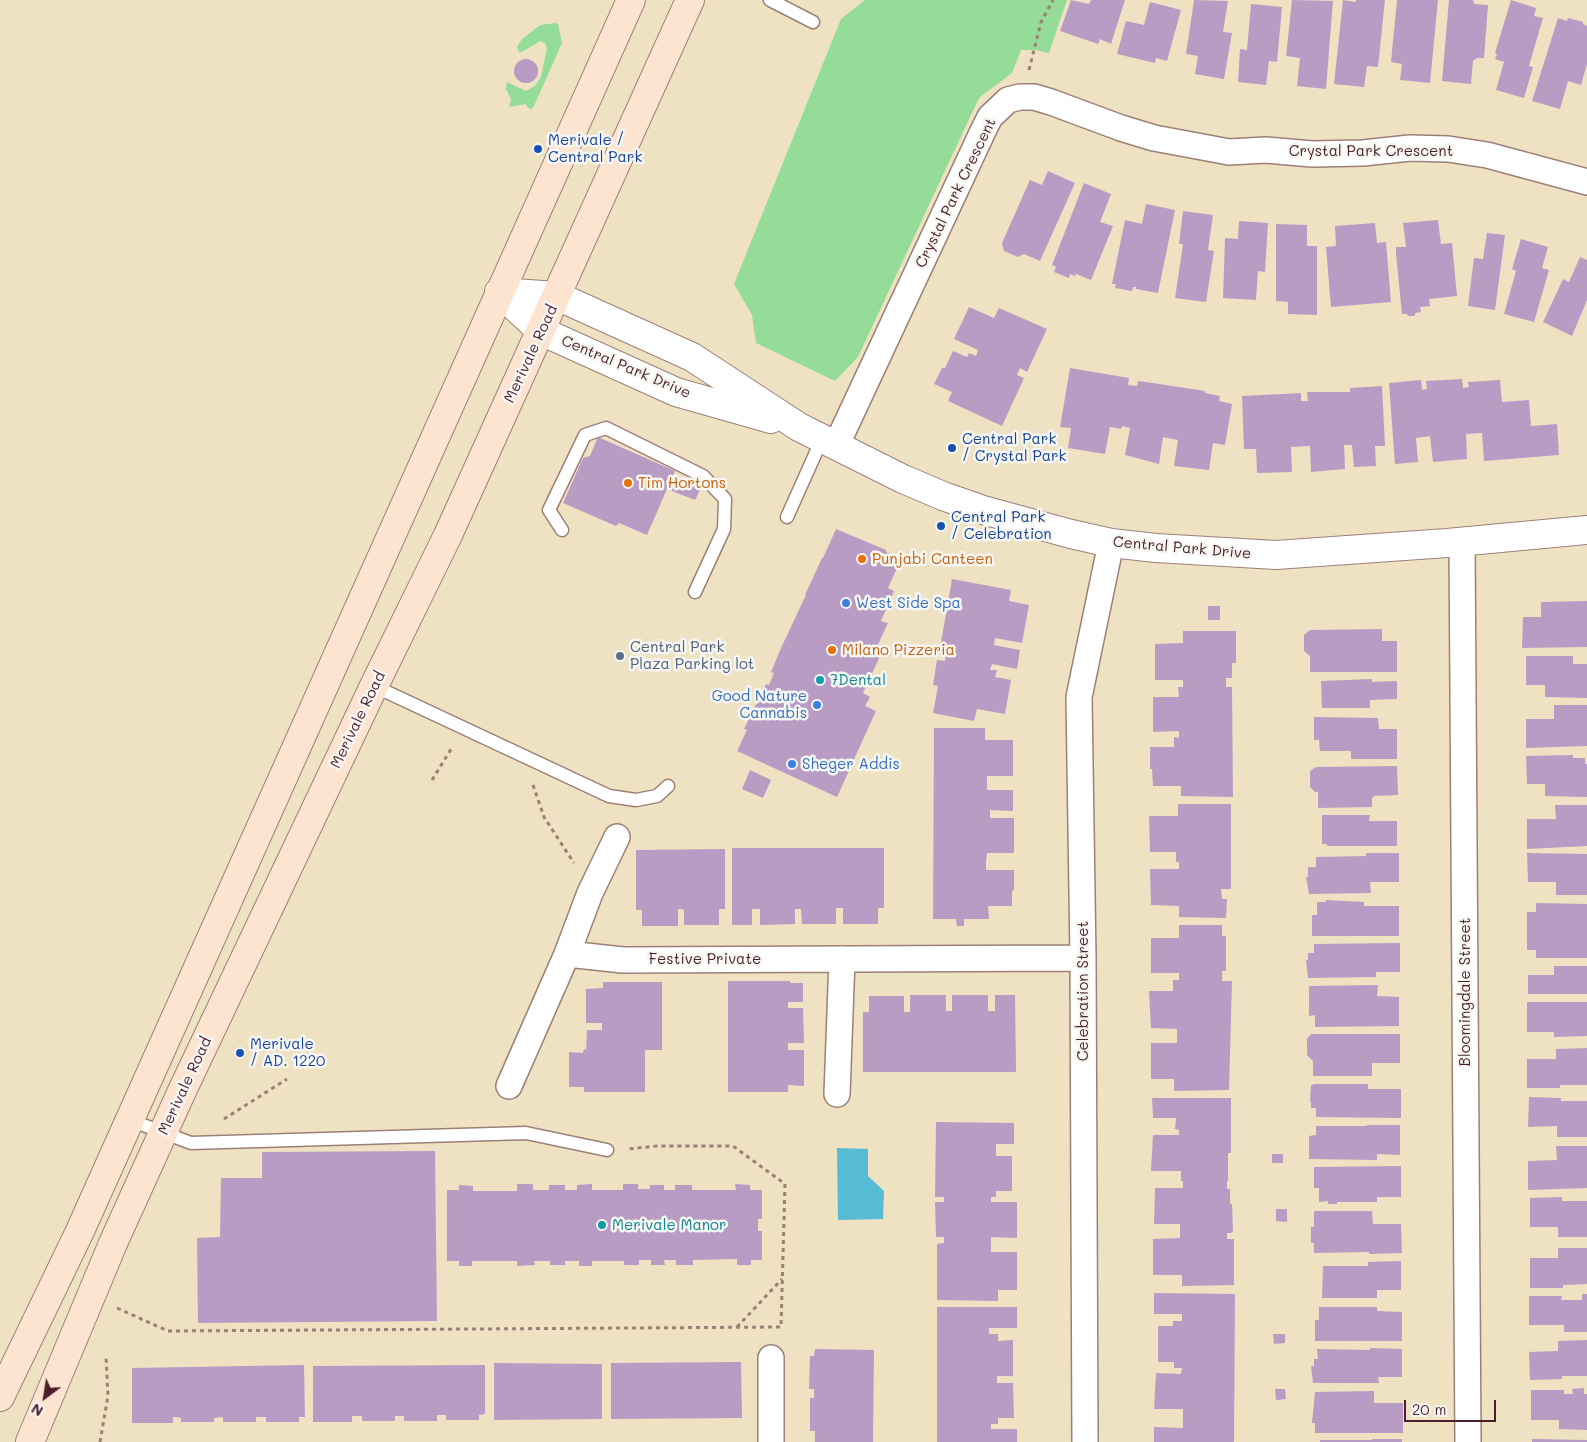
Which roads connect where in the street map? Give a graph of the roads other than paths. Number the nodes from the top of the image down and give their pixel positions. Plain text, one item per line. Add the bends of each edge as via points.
1 (690, 0) edge
2 (770, 0) edge
3 (628, 1) edge
4 (814, 22) dead end
5 (1587, 182) edge
6 (499, 292) junction
7 (557, 296) junction
8 (541, 331) junction
9 (819, 437) junction
10 (787, 517) dead end
11 (562, 530) dead end
12 (1587, 530) edge
13 (1462, 542) junction
14 (1111, 543) junction
15 (695, 592) dead end
16 (374, 686) junction
17 (668, 786) dead end
18 (617, 837) dead end
19 (567, 954) junction
20 (1083, 958) junction
21 (842, 959) junction
22 (508, 1086) dead end
23 (838, 1094) dead end
24 (130, 1120) junction
25 (163, 1133) junction
26 (607, 1150) road end
27 (770, 1358) dead end
28 (0, 1397) edge
29 (30, 1442) edge
30 (771, 1442) edge
31 (1085, 1442) edge
32 (1468, 1442) edge

1 - 7 main road, Merivale Road
2 - 4 lane
3 - 6 main road
5 - 9 street, Crystal Park Crescent via 1487,155 1448,149 1312,154 1266,150 1229,152 1154,138 1034,97 1008,100 990,117
6 - 7 street, Central Park Drive
6 - 8 street, Central Park Drive
6 - 24 main road
7 - 8 main road, Merivale Road
7 - 9 street, Central Park Drive via 692,357
8 - 9 street, Central Park Drive via 676,392
8 - 16 main road, Merivale Road via 421,593
9 - 10 lane
9 - 14 street, Central Park Drive via 943,496 1021,522
11 - 15 lane via 548,510 585,435 606,428 703,476 725,500 724,529
12 - 13 street, Central Park Drive
13 - 14 street, Central Park Drive via 1276,554
13 - 32 street, Bloomingdale Street
14 - 20 street, Celebration Street via 1079,697
16 - 17 lane via 609,796 636,800 657,796
16 - 25 main road, Merivale Road
18 - 19 street via 590,893
19 - 21 street, Festive Private via 623,960
19 - 22 street
20 - 21 street, Festive Private
20 - 31 street, Celebration Street
21 - 23 street
24 - 25 lane
24 - 28 main road
25 - 26 lane via 191,1143 526,1133
25 - 29 main road, Merivale Road
27 - 30 street

